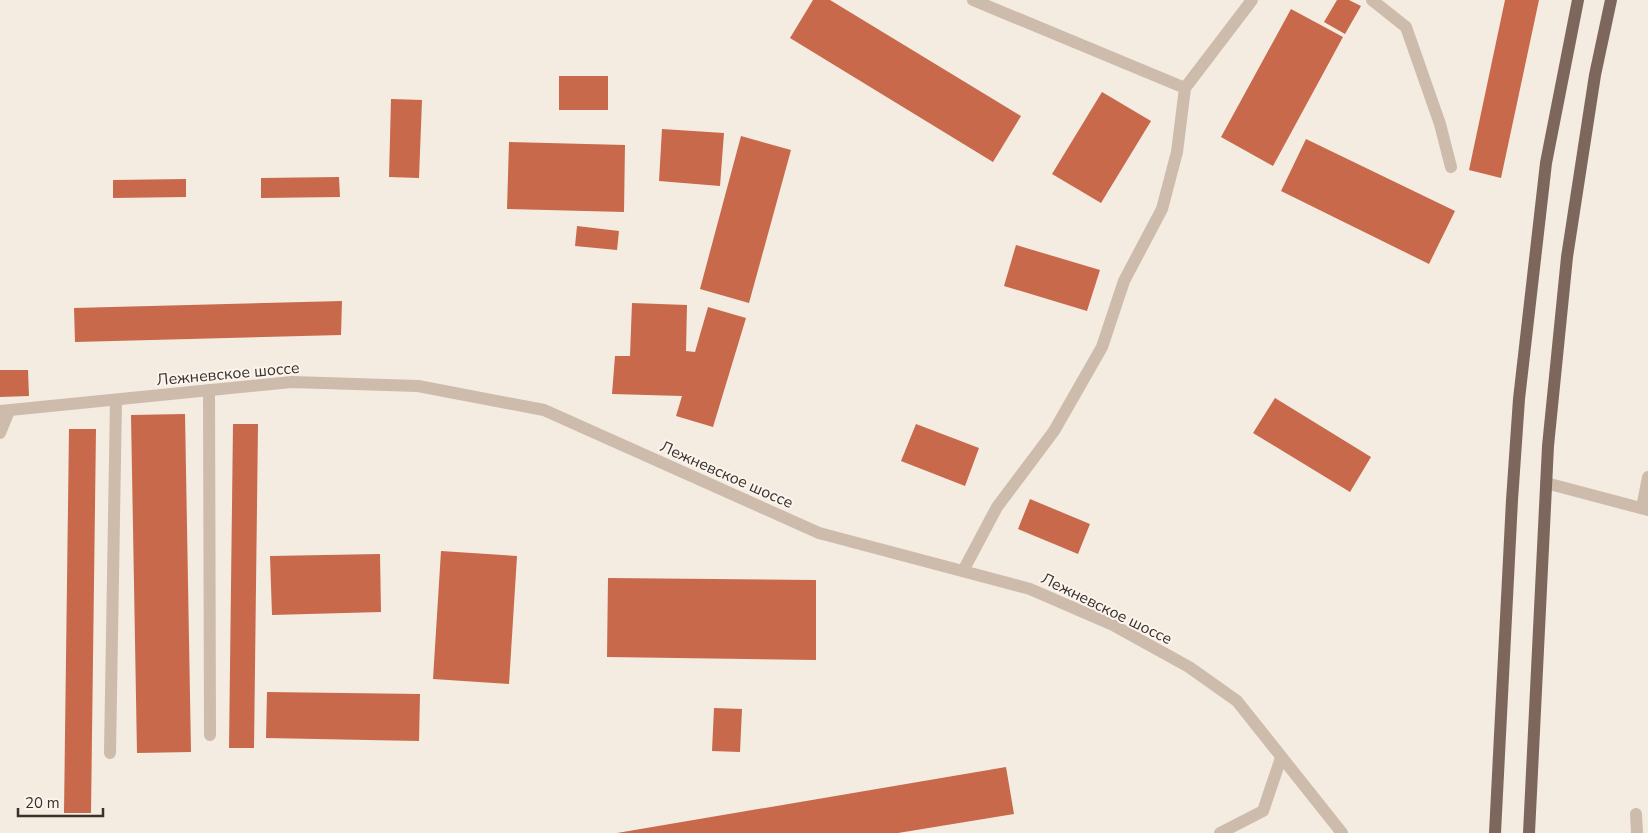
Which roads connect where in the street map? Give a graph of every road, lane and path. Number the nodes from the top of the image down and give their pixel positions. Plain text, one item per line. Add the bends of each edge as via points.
1 (973, 0) edge
2 (1252, 0) edge
3 (1372, 0) edge
4 (1578, 0) edge
5 (1611, 0) edge
6 (1185, 88) junction
7 (1451, 167) dead end
8 (209, 390) junction
9 (116, 400) junction
10 (5, 411) edge
11 (0, 433) edge
12 (1648, 478) edge
13 (1546, 483) junction
14 (1645, 509) edge
15 (963, 571) junction
16 (210, 735) dead end
17 (110, 753) dead end
18 (1281, 758) junction
19 (1636, 814) dead end
20 (1220, 833) edge
21 (1342, 833) edge
22 (1495, 833) edge
23 (1529, 833) edge
24 (1636, 833) edge

1 - 6 street
2 - 6 street
3 - 7 street via 1406,27 1440,124
4 - 22 main road via 1546,163 1519,399
5 - 13 main road via 1595,75 1567,257
6 - 15 street via 1177,152 1162,209 1124,281 1102,347 1054,431 997,507
8 - 9 street, Лежневское шоссе
8 - 15 street, Лежневское шоссе via 292,382 418,386 544,410 819,533
8 - 16 street
9 - 10 street, Лежневское шоссе
9 - 17 street
10 - 11 street
12 - 14 street
13 - 14 street
13 - 23 main road
15 - 18 street, Лежневское шоссе via 1030,589 1112,625 1189,667 1237,701
18 - 20 street via 1263,811
18 - 21 street, Лежневское шоссе
19 - 24 street

